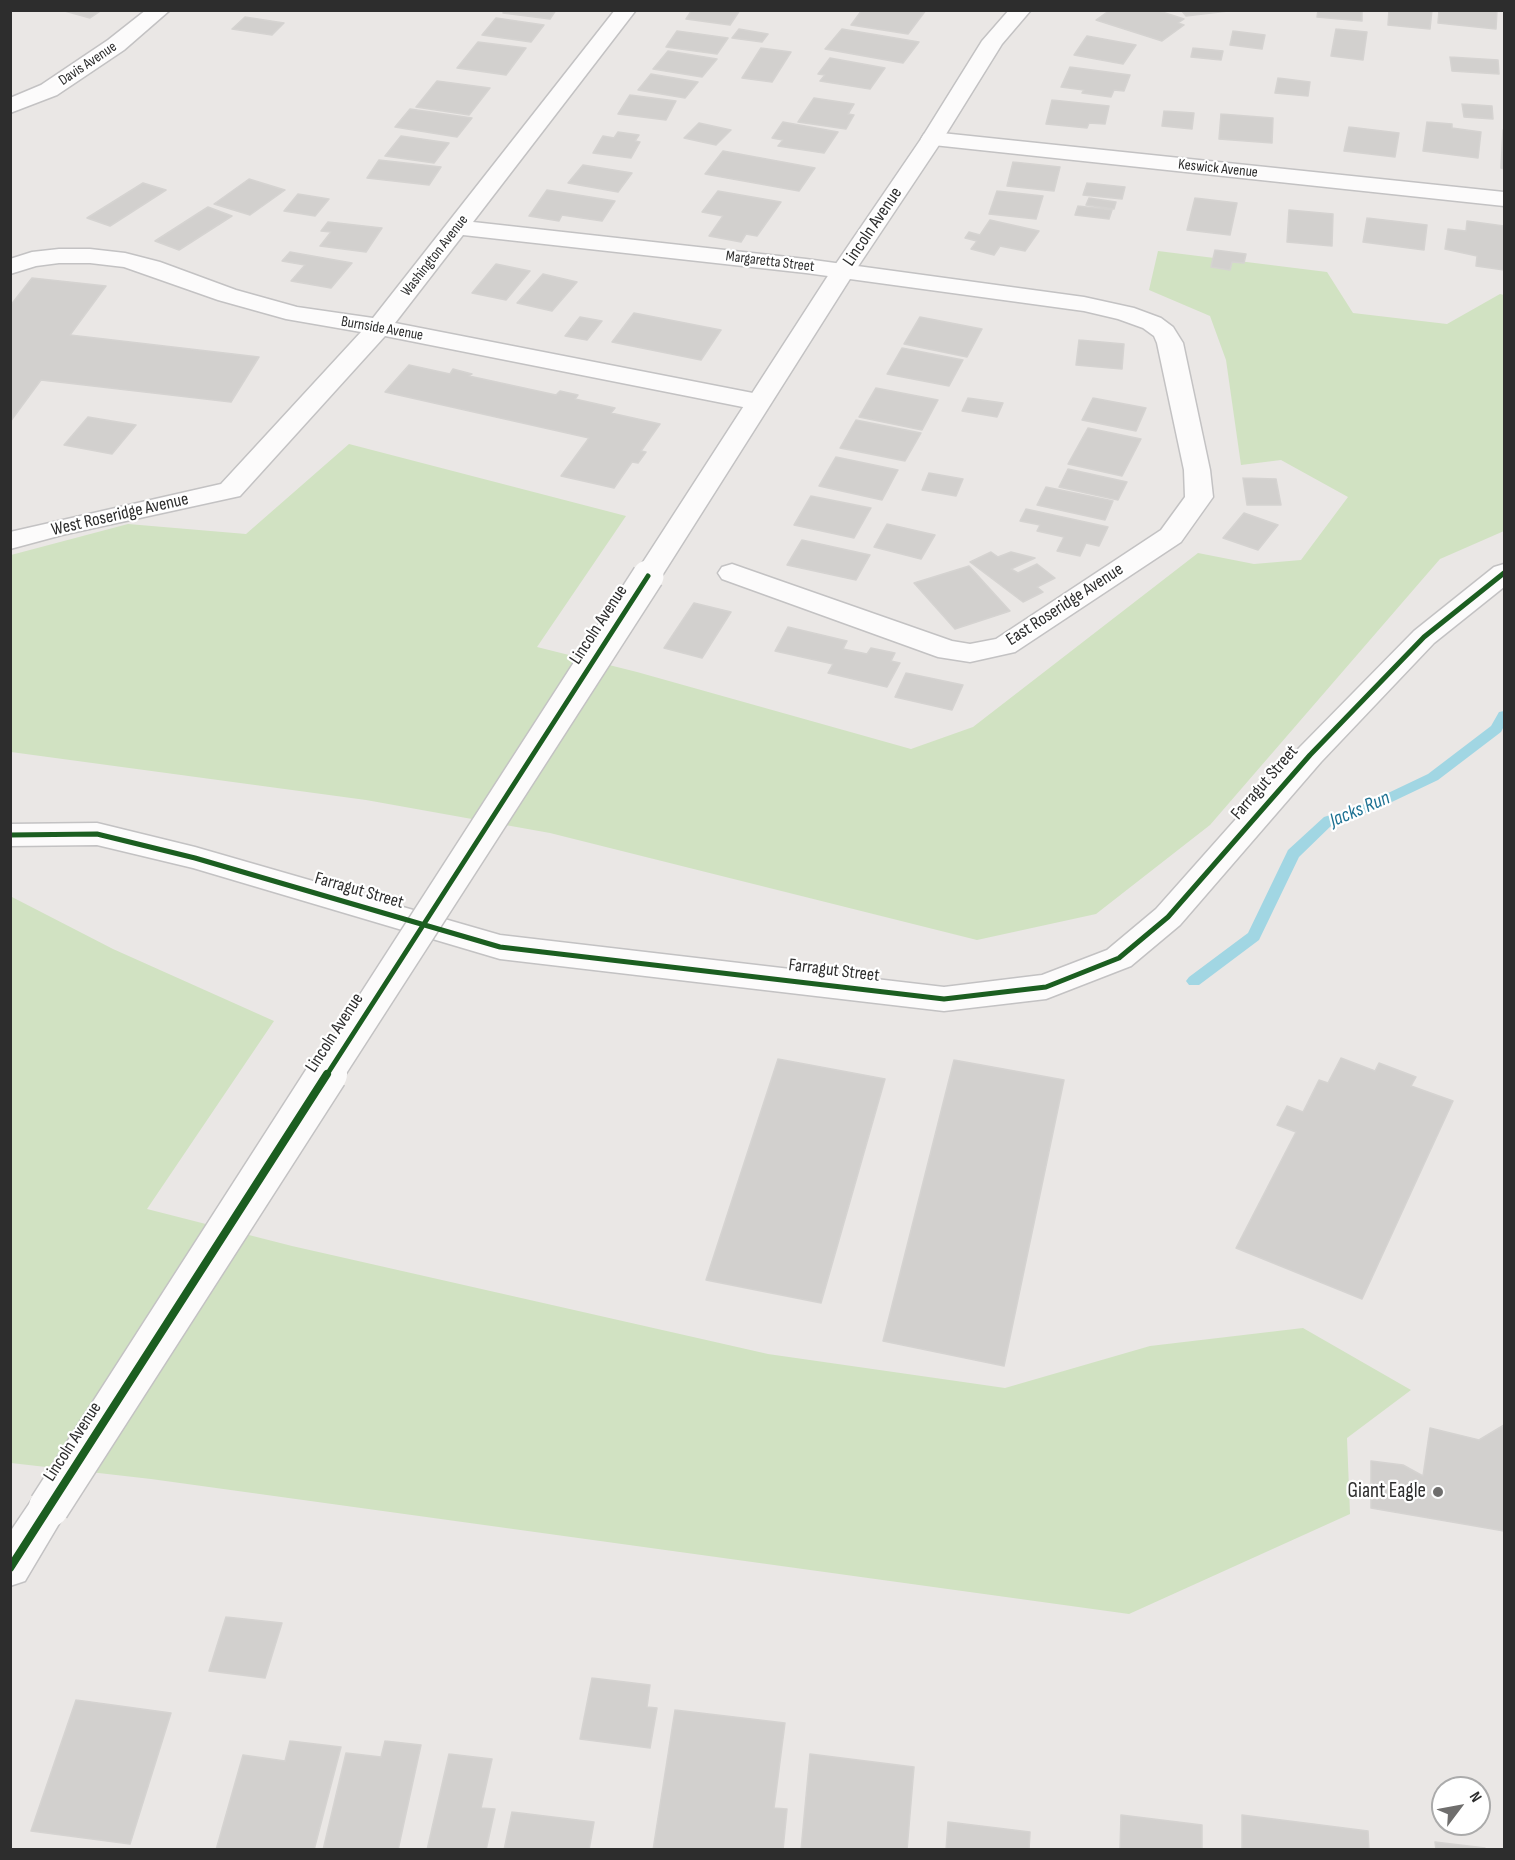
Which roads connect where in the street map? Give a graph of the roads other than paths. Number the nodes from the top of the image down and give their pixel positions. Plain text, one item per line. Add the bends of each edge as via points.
1 (160, 10) edge
2 (626, 10) edge
3 (1021, 10) edge
4 (10, 106) edge
5 (932, 139) junction
6 (1504, 199) edge
7 (458, 227) junction
8 (10, 267) edge
9 (843, 271) junction
10 (1152, 323) joint
11 (380, 327) junction
12 (758, 402) junction
13 (230, 490) joint
14 (10, 541) edge
15 (732, 573) dead end
16 (1504, 573) edge
17 (10, 835) edge
18 (10, 1568) edge

1 - 4 street, Davis Avenue via 49,90
2 - 7 street, Washington Avenue
3 - 5 street, Lincoln Avenue via 993,41
5 - 6 street, Keswick Avenue
5 - 9 street, Lincoln Avenue
7 - 9 street, Margaretta Street
7 - 11 street, Washington Avenue
8 - 11 street, Burnside Avenue via 58,256 125,260 295,314
9 - 10 street, Margaretta Street via 1084,304
9 - 12 street, Lincoln Avenue
10 - 15 street, East Roseridge Avenue via 1170,343 1197,470 1199,497 1171,536 1005,646 970,653 948,650
11 - 12 street, Burnside Avenue
11 - 13 street, Washington Avenue
12 - 18 street, Lincoln Avenue, bridge
13 - 14 street, West Roseridge Avenue
16 - 17 street, Farragut Street via 1424,637 1310,755 1168,917 1119,958 1046,987 944,999 500,947 195,858 97,834

